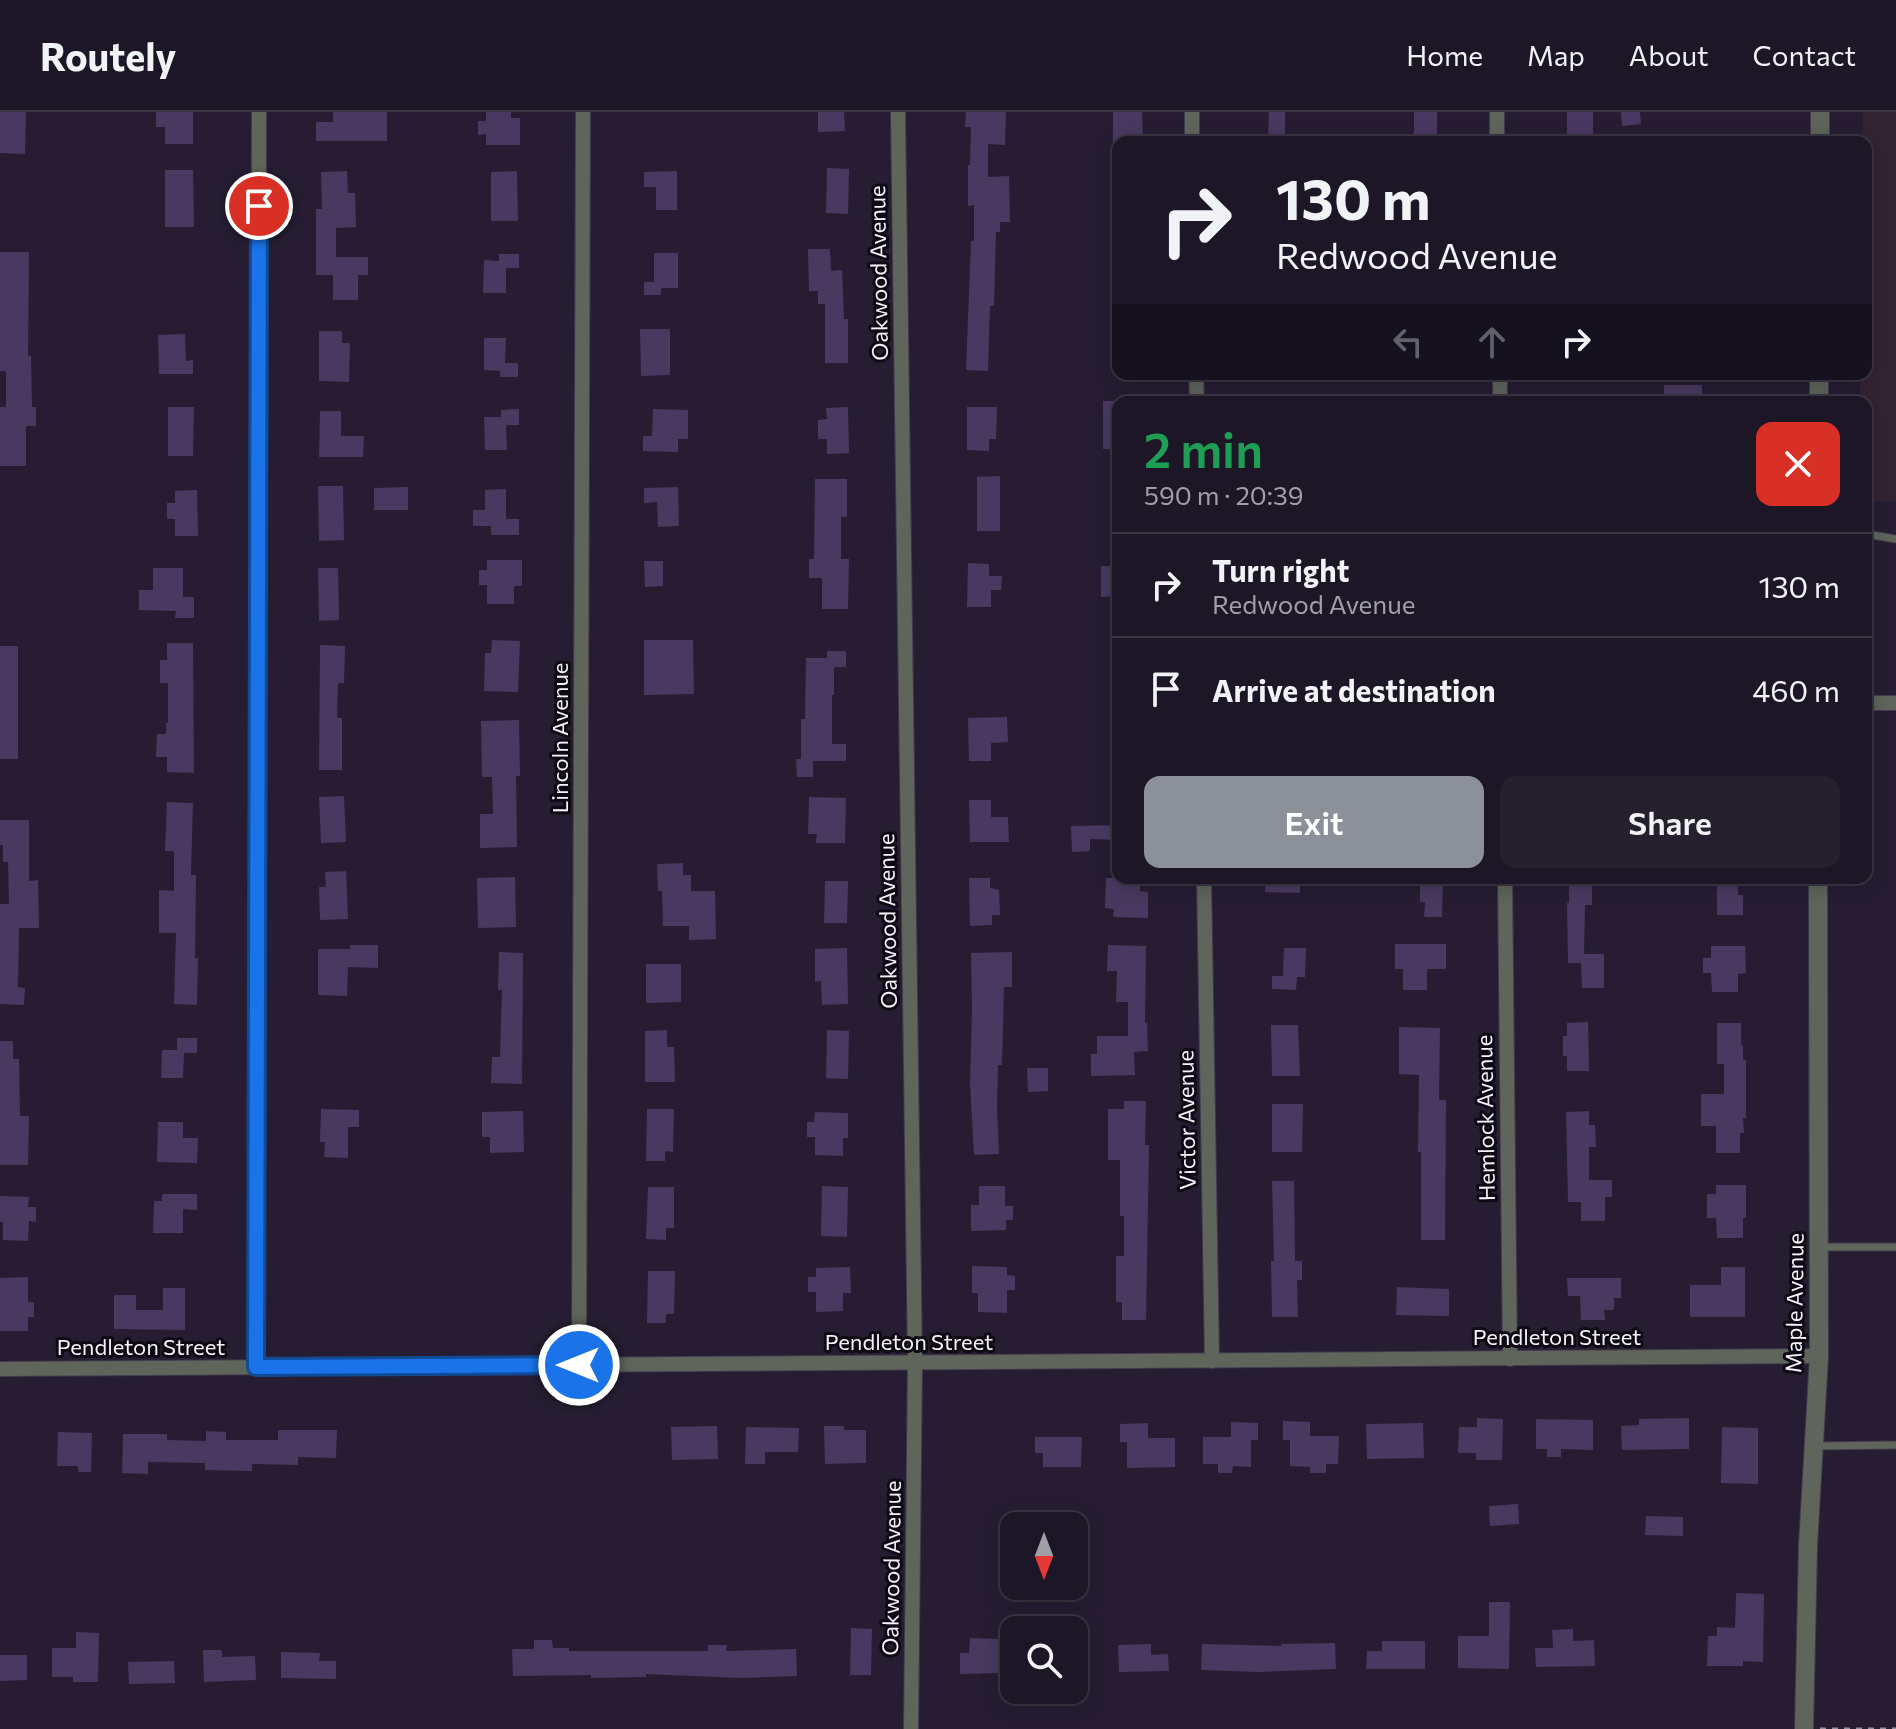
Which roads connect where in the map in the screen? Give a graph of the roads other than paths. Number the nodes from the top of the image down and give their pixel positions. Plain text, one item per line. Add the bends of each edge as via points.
1 (259, 112) edge
2 (583, 112) edge
3 (898, 112) edge
4 (1192, 112) edge
5 (1497, 112) edge
6 (1820, 112) edge
7 (1192, 136) edge
8 (1497, 136) edge
9 (1820, 136) edge
10 (1872, 535) edge
11 (1896, 539) edge
12 (1872, 703) edge
13 (1896, 703) edge
14 (1204, 884) edge
15 (1505, 884) edge
16 (1818, 884) edge
17 (1819, 1247) junction
18 (1896, 1247) edge
19 (1819, 1356) junction
20 (1510, 1359) junction
21 (1212, 1361) junction
22 (915, 1363) junction
23 (579, 1365) junction
24 (256, 1367) junction
25 (0, 1369) edge
26 (1896, 1445) edge
27 (1814, 1446) junction
28 (911, 1729) edge
29 (1796, 1729) edge
30 (1804, 1729) edge

1 - 24 street
2 - 23 street, Lincoln Avenue
3 - 22 street, Oakwood Avenue
4 - 7 street
5 - 8 street
6 - 9 street
10 - 11 lane
12 - 13 street
14 - 21 street, Victor Avenue
15 - 20 street, Hemlock Avenue
16 - 17 street, Maple Avenue
17 - 18 lane
17 - 19 street, Maple Avenue
19 - 20 street, Pendleton Street
19 - 27 street, Maple Avenue
20 - 21 street, Pendleton Street
21 - 22 street, Pendleton Street
22 - 23 street, Pendleton Street
22 - 28 street, Oakwood Avenue
23 - 24 street, Pendleton Street
24 - 25 street, Pendleton Street
26 - 27 lane
27 - 30 street, Maple Avenue
29 - 30 street

